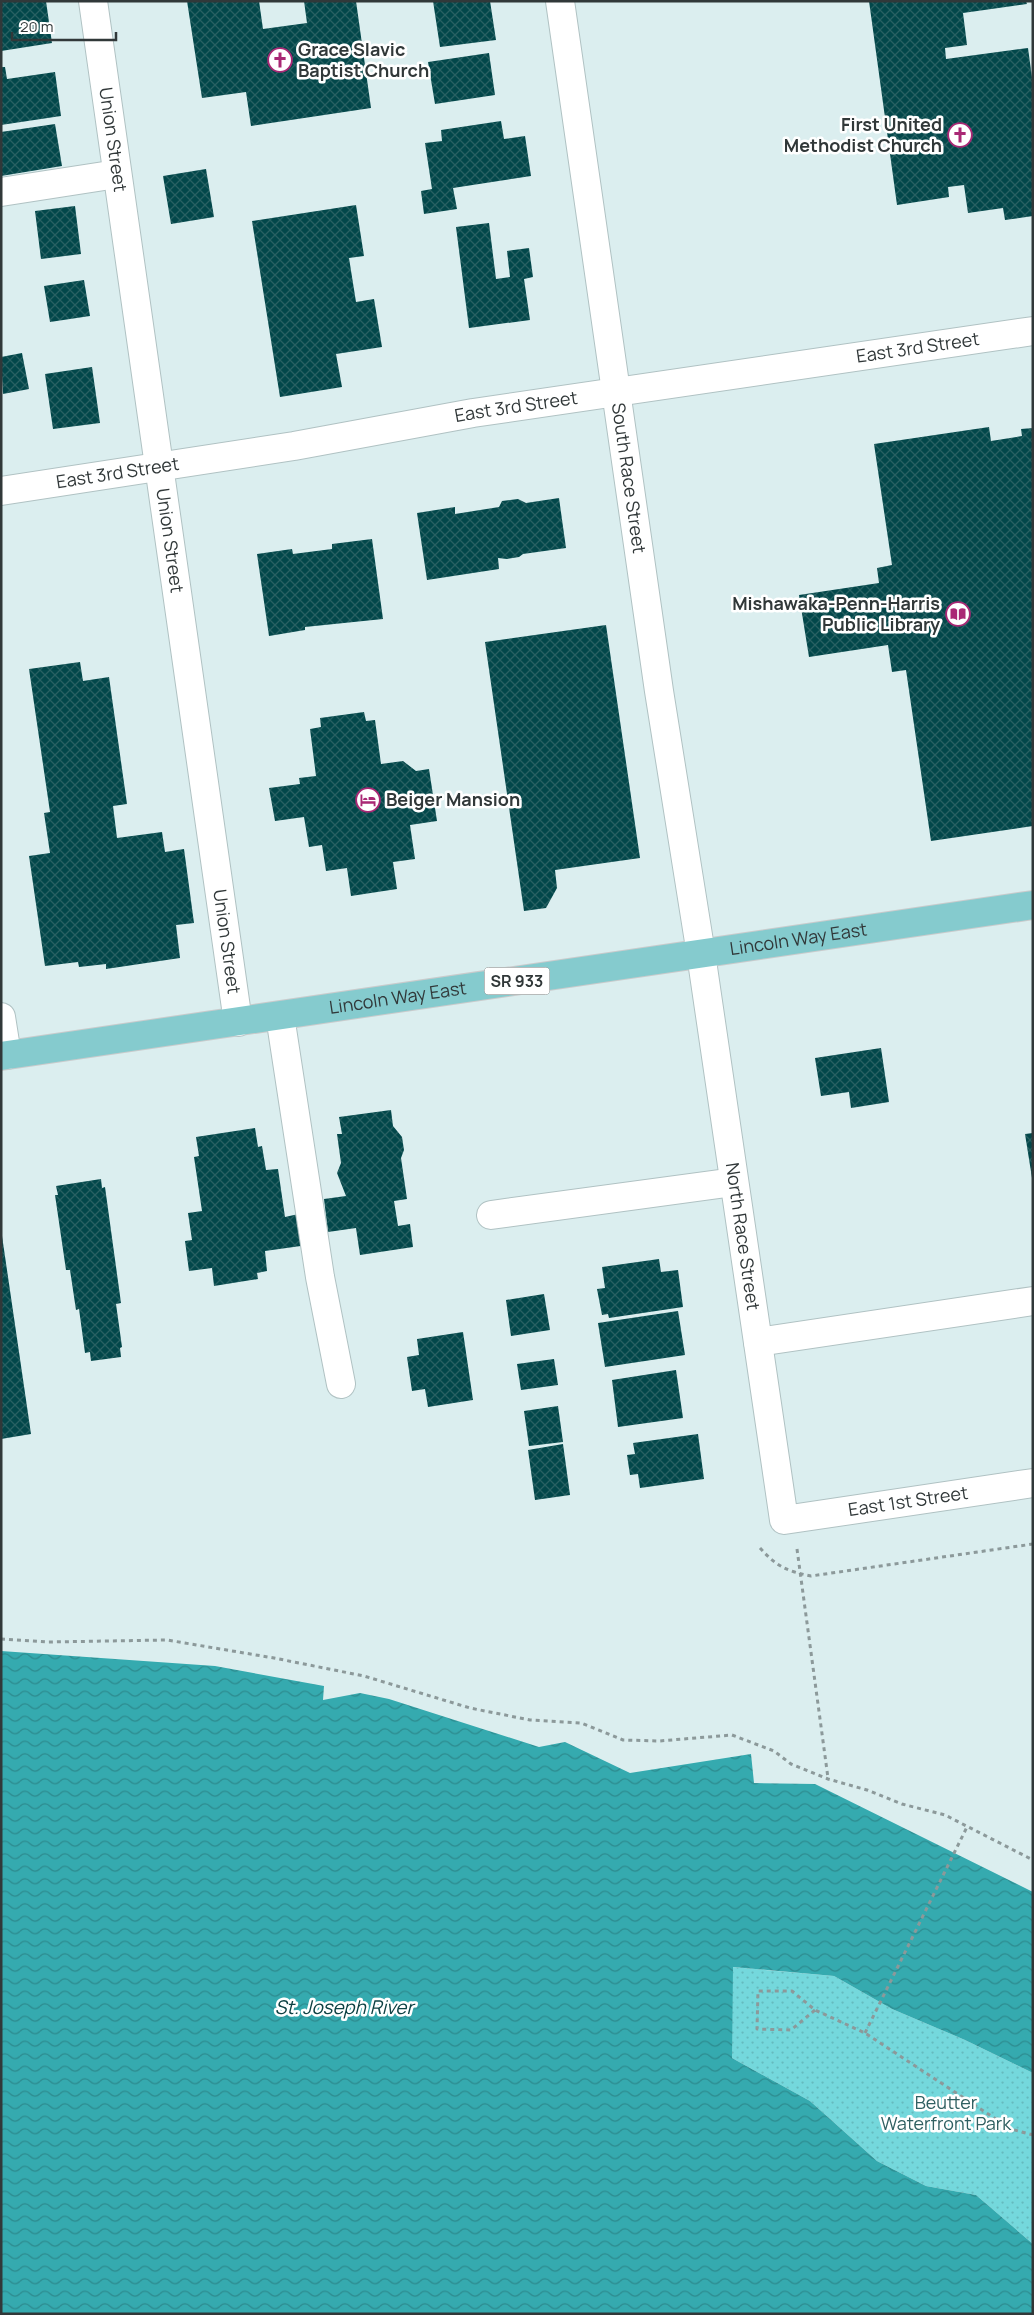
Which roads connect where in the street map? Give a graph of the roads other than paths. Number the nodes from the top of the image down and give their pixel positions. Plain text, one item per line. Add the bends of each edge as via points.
1 (93, 1) edge
2 (560, 1) edge
3 (117, 174) junction
4 (1, 192) edge
5 (1033, 331) edge
6 (616, 392) junction
7 (159, 468) junction
8 (1, 491) edge
9 (1033, 905) edge
10 (701, 954) junction
11 (1, 1016) edge
12 (280, 1016) junction
13 (238, 1022) junction
14 (4, 1056) edge
15 (734, 1182) junction
16 (491, 1215) dead end
17 (1033, 1301) edge
18 (758, 1342) junction
19 (341, 1384) dead end
20 (1033, 1484) edge
21 (788, 1519) joint

1 - 3 street, Union Street
2 - 6 street, South Race Street
3 - 4 street
3 - 7 street, Union Street
5 - 6 street, East 3rd Street
6 - 7 street, East 3rd Street via 473,413
6 - 10 street, South Race Street via 657,681
7 - 8 street, East 3rd Street
7 - 13 street, Union Street
9 - 10 main road, Lincoln Way East / SR 933
10 - 12 main road, Lincoln Way East / SR 933
10 - 15 street, North Race Street
11 - 14 street
12 - 13 main road, Lincoln Way East / SR 933
12 - 19 street via 320,1276
13 - 14 main road, Lincoln Way East / SR 933
15 - 16 street
15 - 18 street, North Race Street
17 - 18 street
18 - 21 street, North Race Street
20 - 21 street, East 1st Street

